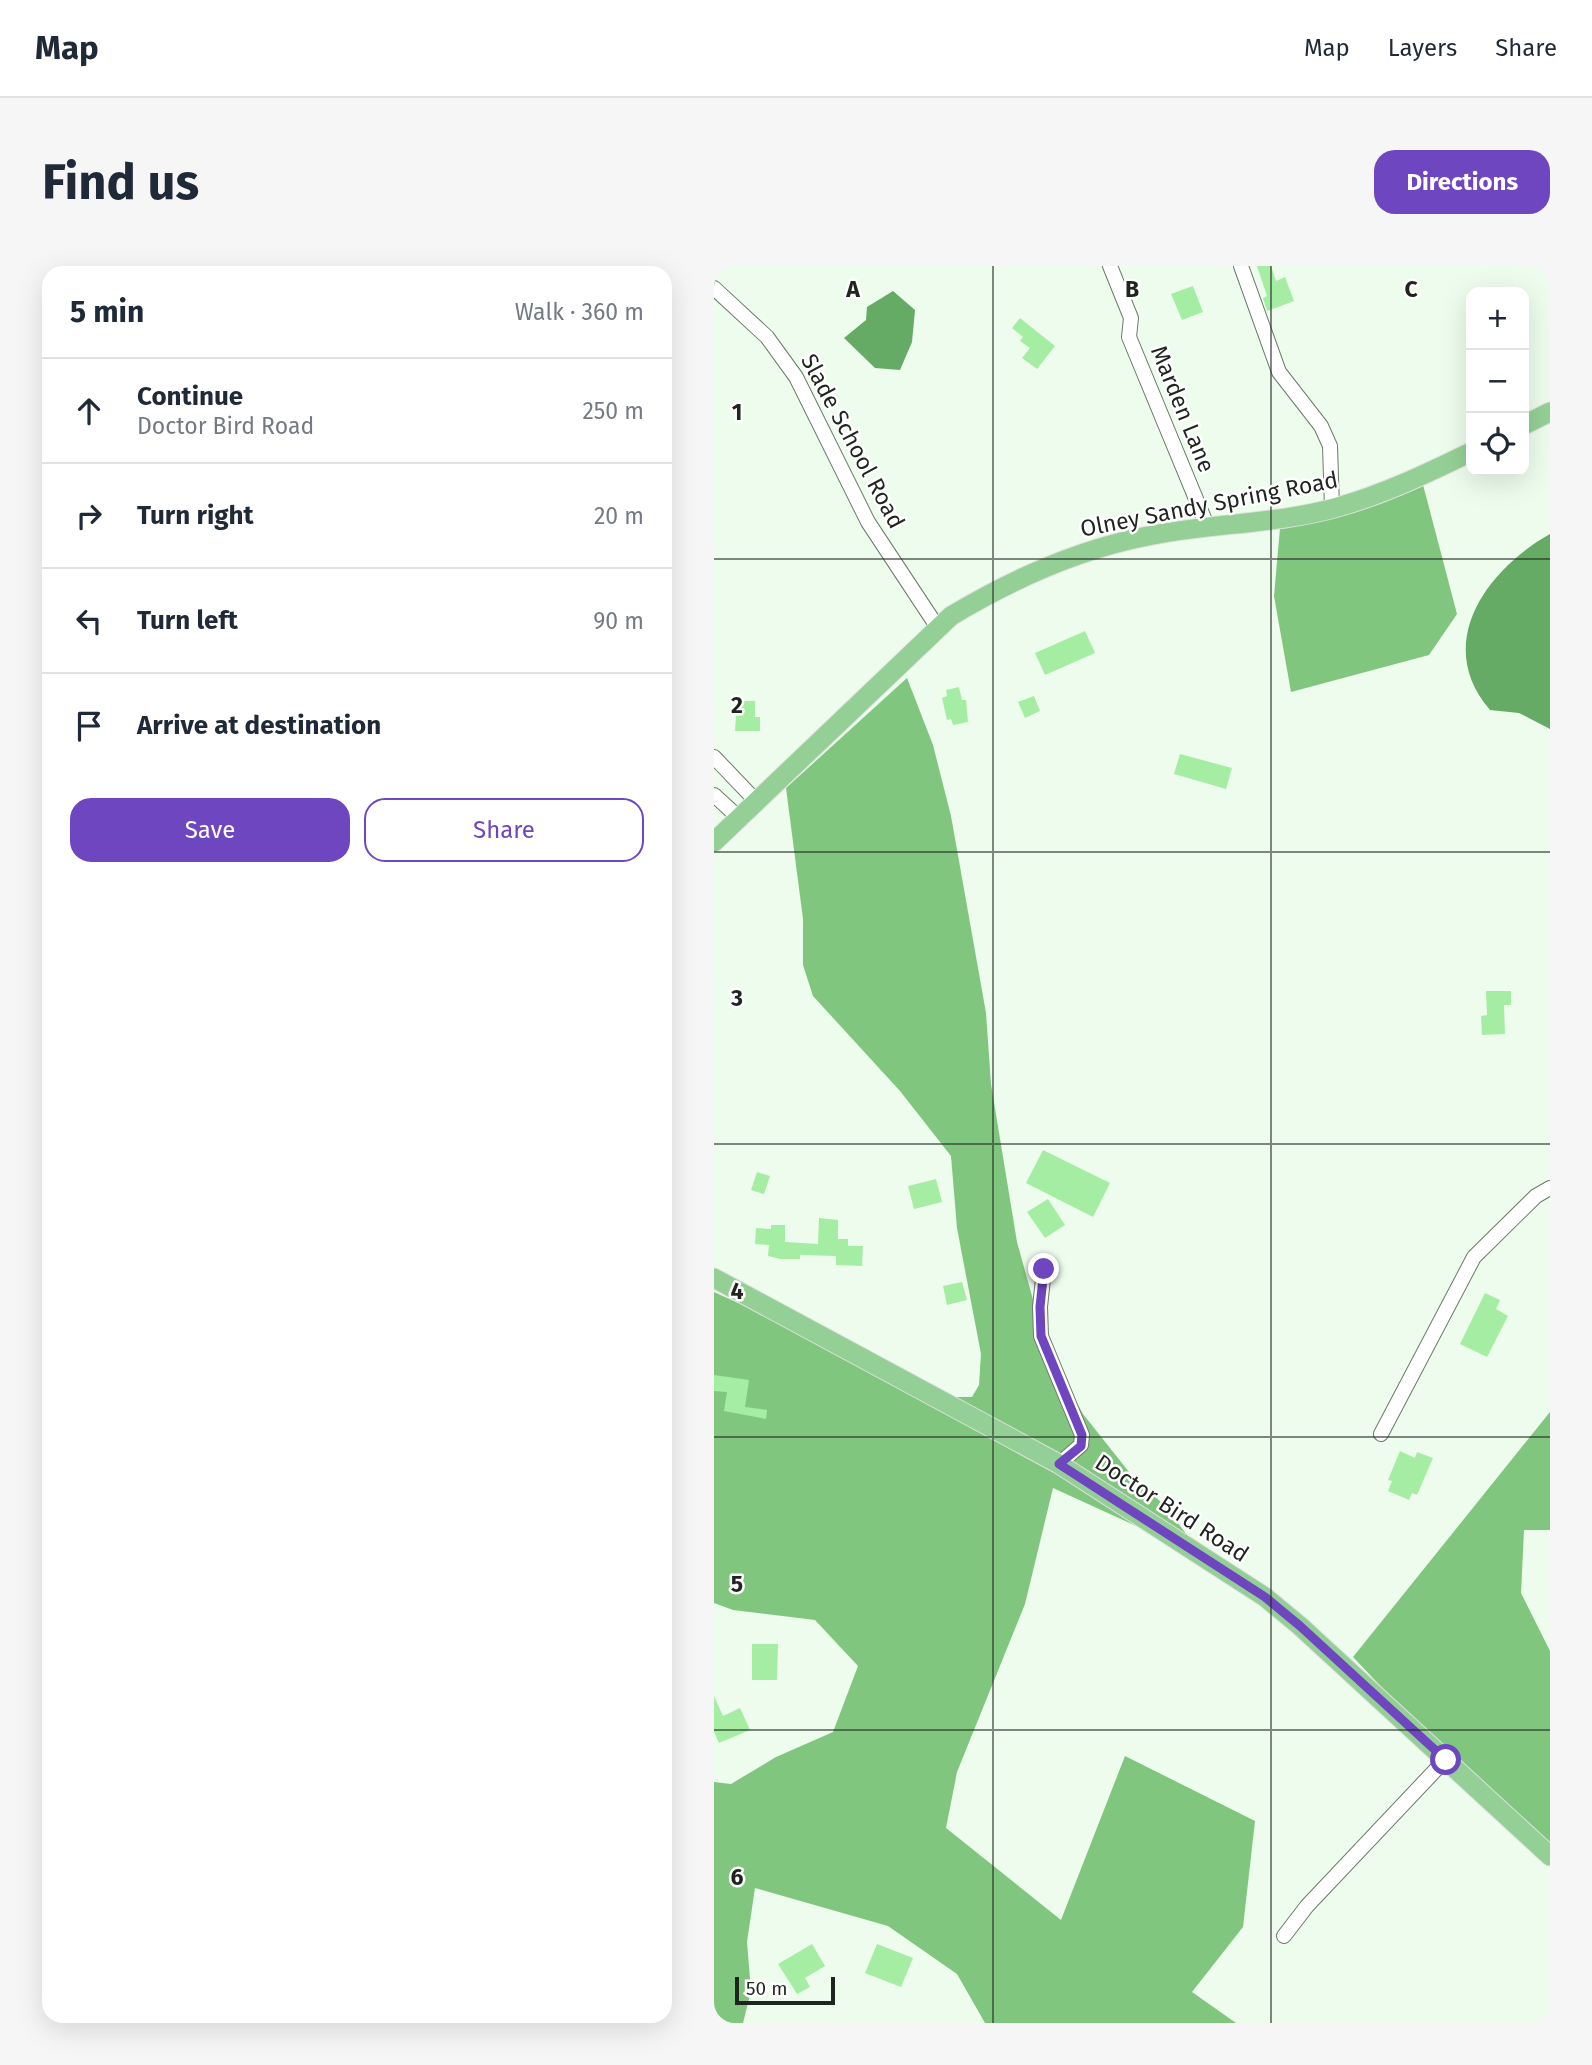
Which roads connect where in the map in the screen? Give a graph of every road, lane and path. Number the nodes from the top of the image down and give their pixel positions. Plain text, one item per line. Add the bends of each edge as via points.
1 (1110, 266) edge
2 (1241, 266) edge
3 (714, 288) edge
4 (1550, 412) edge
5 (1529, 422) edge
6 (1466, 454) edge
7 (1332, 508) junction
8 (1208, 528) junction
9 (938, 628) junction
10 (714, 757) edge
11 (714, 795) edge
12 (756, 801) junction
13 (739, 818) junction
14 (714, 842) edge
15 (1550, 1188) edge
16 (1044, 1269) dead end
17 (714, 1278) edge
18 (1381, 1434) dead end
19 (1059, 1464) junction
20 (1446, 1760) junction
21 (1550, 1856) edge
22 (1284, 1936) dead end

1 - 8 street, Marden Lane via 1131,318 1129,337
2 - 7 street via 1279,372 1321,426 1330,446
3 - 9 street, Slade School Road via 767,337 796,377 868,522
4 - 5 main road
6 - 7 main road, Olney Sandy Spring Road via 1421,477
7 - 8 main road, Olney Sandy Spring Road
8 - 9 main road, Olney Sandy Spring Road via 1143,537 1070,556 986,595
9 - 12 main road, Olney Sandy Spring Road
10 - 12 street
11 - 13 street
12 - 13 main road, Olney Sandy Spring Road
13 - 14 main road, Olney Sandy Spring Road
15 - 18 street via 1527,1203 1474,1257
16 - 19 street via 1041,1336 1082,1435 1081,1446
17 - 19 main road, Doctor Bird Road
19 - 20 main road, Doctor Bird Road via 1265,1597
20 - 21 main road, Doctor Bird Road
20 - 22 street

